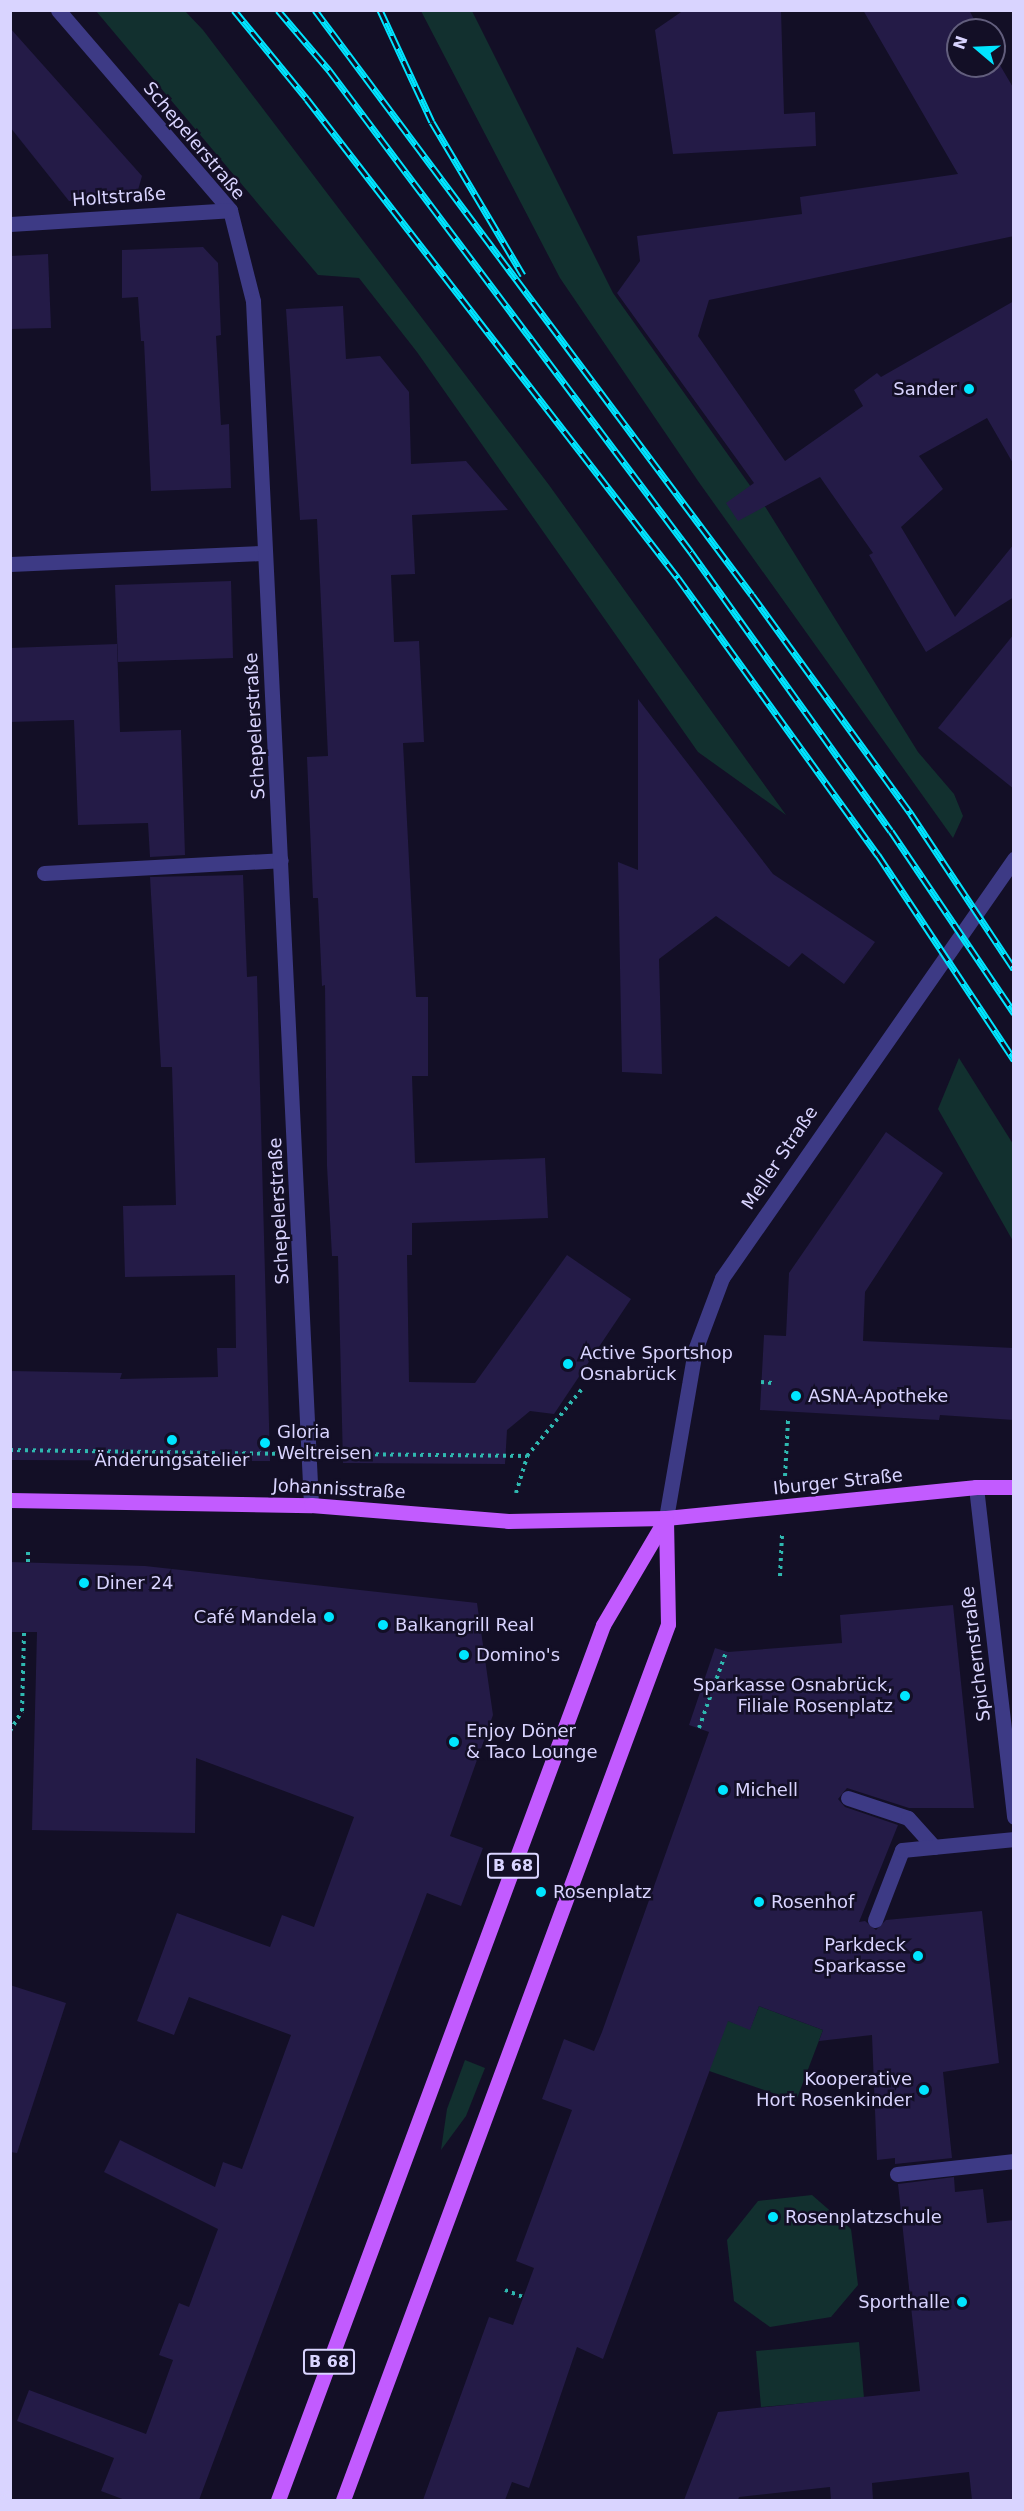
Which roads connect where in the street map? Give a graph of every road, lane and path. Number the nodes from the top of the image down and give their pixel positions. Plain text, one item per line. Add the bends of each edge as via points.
1 (58, 10) edge
2 (230, 210) junction
3 (10, 224) edge
4 (266, 553) junction
5 (10, 564) edge
6 (1014, 859) edge
7 (281, 860) junction
8 (44, 873) dead end
9 (761, 1382) dead end
10 (772, 1383) dead end
11 (582, 1389) dead end
12 (10, 1450) edge
13 (270, 1453) dead end
14 (343, 1454) dead end
15 (527, 1456) junction
16 (976, 1487) junction
17 (1014, 1487) edge
18 (10, 1500) edge
19 (311, 1505) junction
20 (666, 1518) junction
21 (508, 1521) junction
22 (28, 1552) dead end
23 (28, 1562) dead end
24 (24, 1632) dead end
25 (726, 1652) dead end
26 (699, 1728) dead end
27 (10, 1731) edge
28 (848, 1798) dead end
29 (1014, 1817) edge
30 (1014, 1839) edge
31 (934, 1847) junction
32 (875, 1920) dead end
33 (1014, 2161) edge
34 (897, 2174) dead end
35 (505, 2290) dead end
36 (523, 2297) dead end
37 (278, 2500) edge
38 (343, 2500) edge

1 - 2 street, Schepelerstraße
2 - 3 street, Holtstraße
2 - 4 street, Schepelerstraße via 253,301
4 - 5 street
4 - 7 street, Schepelerstraße
6 - 20 street, Meller Straße via 722,1278 695,1350
7 - 8 street
7 - 19 street, Schepelerstraße
9 - 10 path
11 - 15 path
12 - 13 path, Johannisstraße
14 - 15 path, Johannisstraße
15 - 21 path
16 - 17 main road, Iburger Straße
16 - 20 main road, Iburger Straße
16 - 29 street, Spichernstraße
18 - 19 main road, Johannisstraße
19 - 21 main road, Johannisstraße
20 - 21 main road, Johannisstraße
20 - 37 main road, B 68 via 603,1625
20 - 38 main road via 668,1624
22 - 23 path
24 - 27 path via 22,1711
25 - 26 path
28 - 31 street via 908,1818
30 - 31 street
31 - 32 street via 902,1850
33 - 34 street
35 - 36 path

